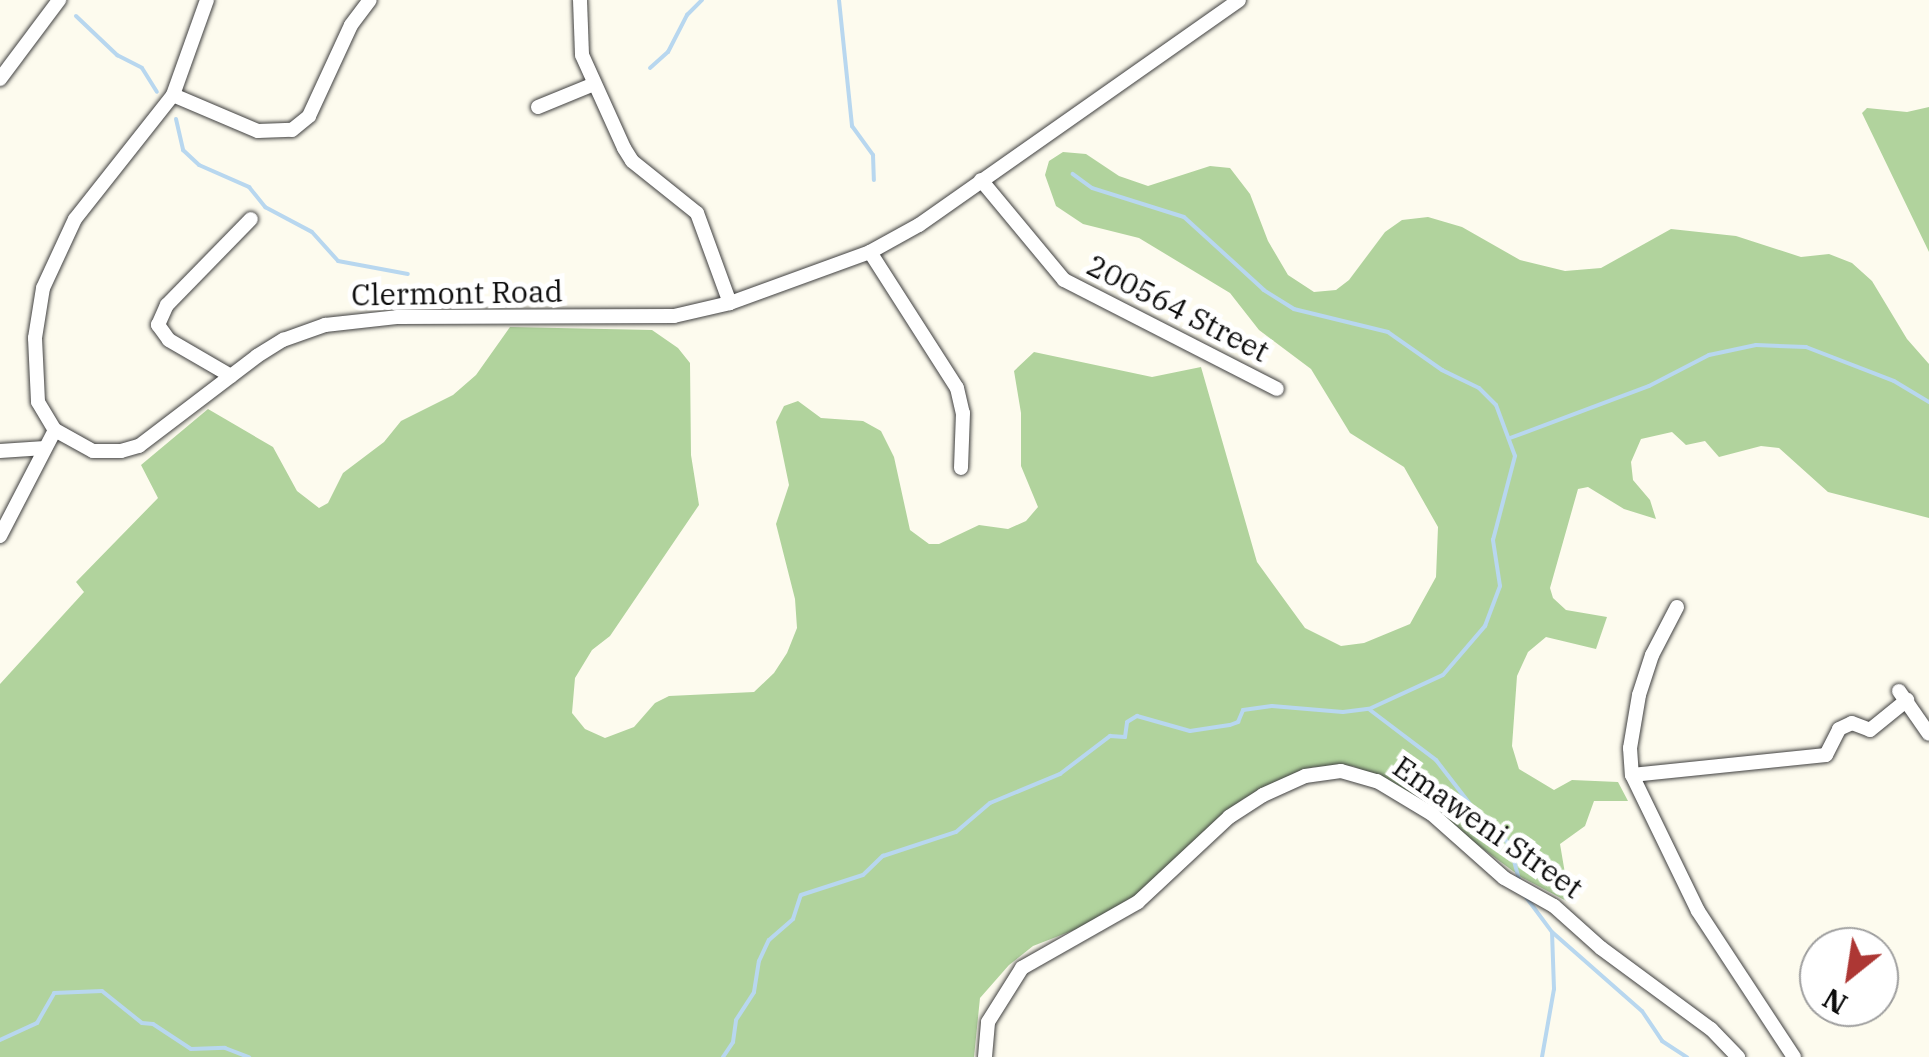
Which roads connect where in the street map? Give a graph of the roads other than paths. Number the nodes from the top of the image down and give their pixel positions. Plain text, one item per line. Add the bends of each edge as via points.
1 (59, 0) edge
2 (207, 0) edge
3 (370, 0) edge
4 (580, 0) edge
5 (1238, 0) edge
6 (0, 78) edge
7 (594, 84) junction
8 (173, 95) junction
9 (538, 107) dead end
10 (980, 180) junction
11 (251, 219) dead end
12 (870, 252) junction
13 (730, 303) junction
14 (230, 376) junction
15 (1277, 390) dead end
16 (55, 430) junction
17 (45, 448) junction
18 (0, 451) edge
19 (961, 468) dead end
20 (0, 536) edge
21 (1677, 607) dead end
22 (1929, 734) edge
23 (1632, 775) junction
24 (985, 1057) edge
25 (1738, 1057) edge
26 (1794, 1057) edge

1 - 6 street
2 - 8 street
3 - 8 street via 351,25 309,116 292,130 258,131
4 - 7 street via 580,45
5 - 10 street, Clermont Road
7 - 9 street
7 - 13 street via 628,157 697,213
8 - 16 street via 75,218 44,288 35,338 36,391
10 - 12 street, Clermont Road
10 - 15 street, 200564 Street via 1064,280
11 - 14 street via 167,305 158,325 169,340
12 - 13 street, Clermont Road
12 - 19 street via 957,388
13 - 14 street, Clermont Road via 646,318 397,316 340,323 283,340
14 - 16 street, Clermont Road via 131,449 93,451
16 - 17 street
17 - 18 street
17 - 20 street
21 - 23 street via 1639,695
22 - 23 street via 1903,696 1870,730 1852,723 1839,729 1826,755
23 - 26 street via 1698,910
24 - 25 street, Emaweni Street via 988,1022 1022,968 1138,902 1229,817 1290,781 1341,771 1377,781 1432,814 1512,883 1711,1029

